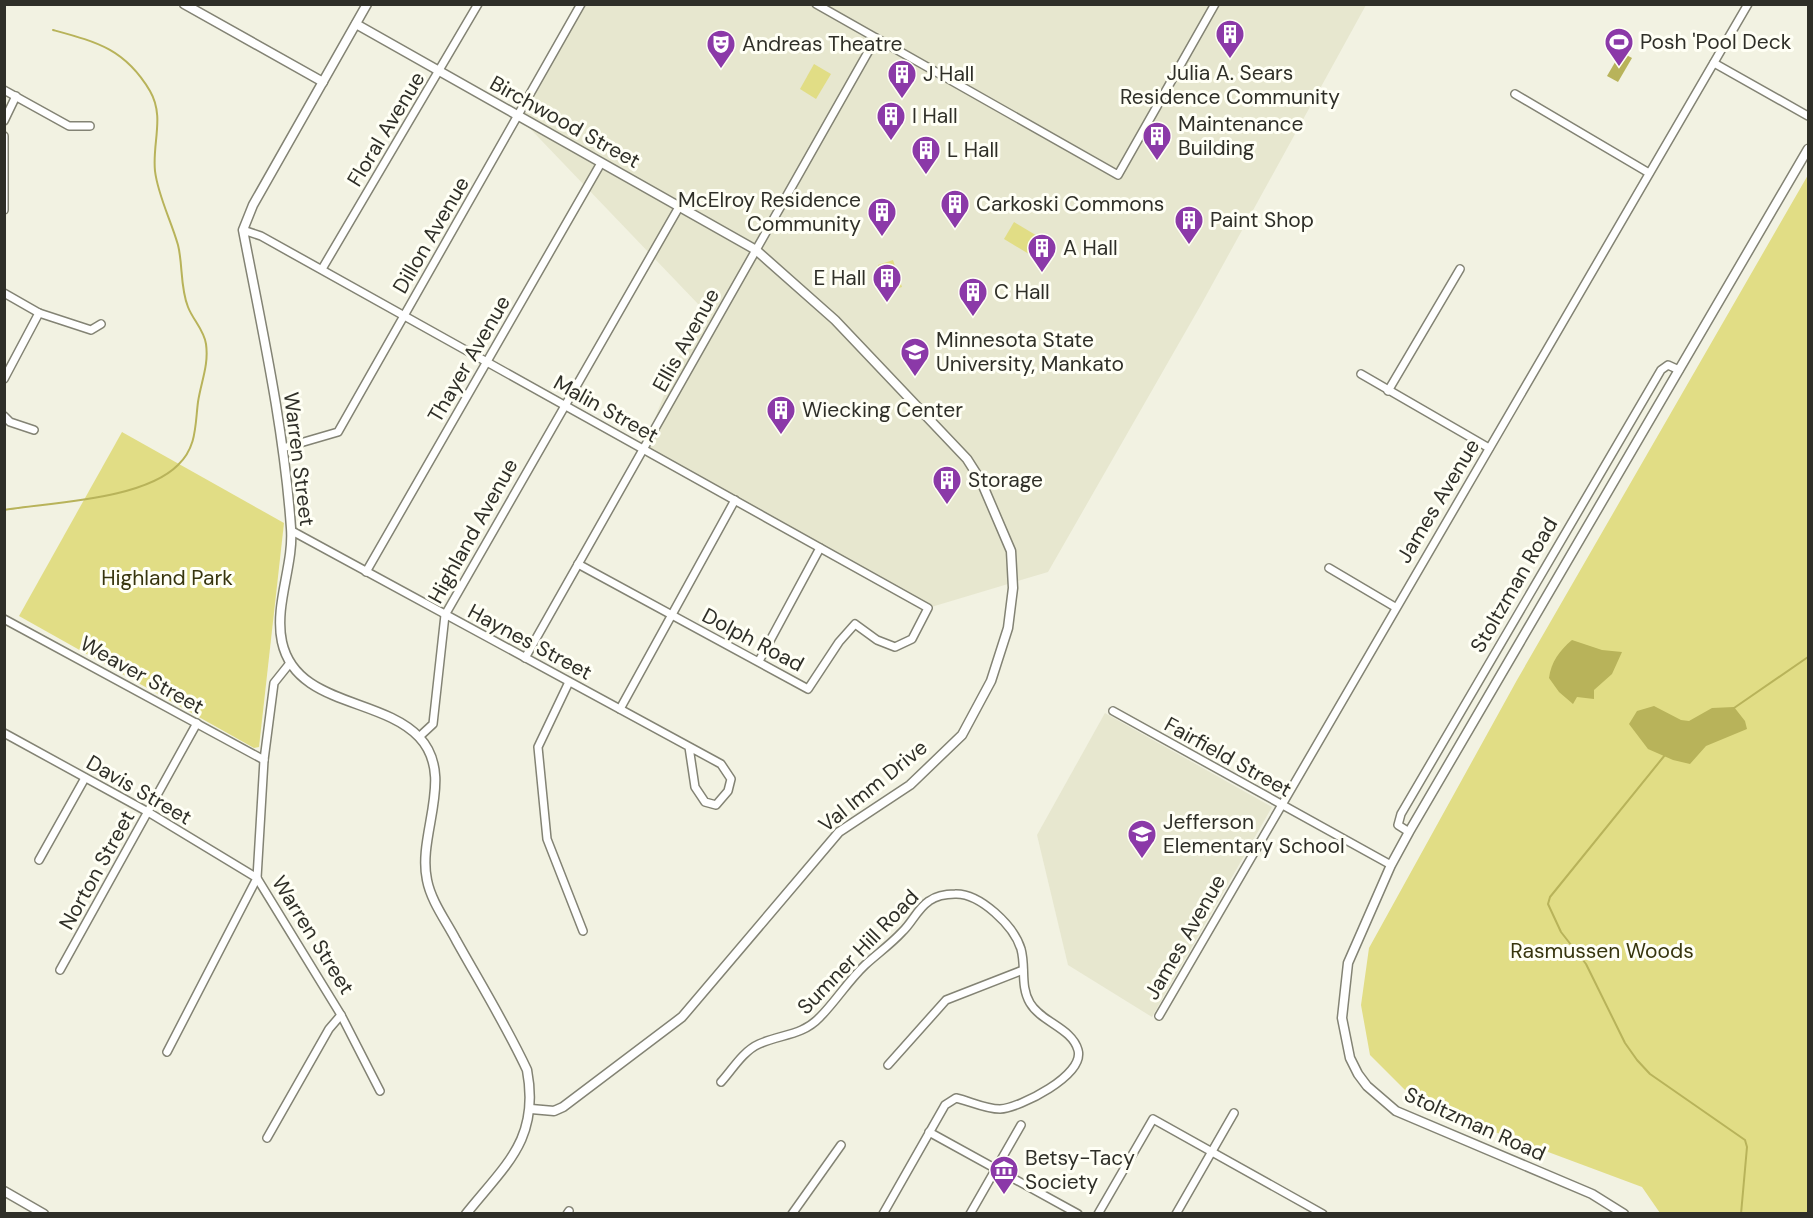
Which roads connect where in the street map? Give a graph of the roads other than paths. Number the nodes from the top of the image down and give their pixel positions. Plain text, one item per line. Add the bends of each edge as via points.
1 (184, 4) edge
2 (367, 4) edge
3 (478, 4) edge
4 (581, 4) edge
5 (816, 4) edge
6 (1215, 4) edge
7 (1748, 4) edge
8 (356, 24) junction
9 (876, 38) junction
10 (1714, 63) junction
11 (440, 71) junction
12 (323, 82) junction
13 (4, 90) edge
14 (1515, 94) dead end
15 (16, 96) junction
16 (518, 116) junction
17 (1809, 116) edge
18 (4, 121) edge
19 (90, 126) dead end
20 (4, 136) edge
21 (1809, 149) edge
22 (602, 163) junction
23 (1649, 173) junction
24 (679, 207) junction
25 (4, 210) edge
26 (243, 231) junction
27 (756, 250) junction
28 (1460, 269) dead end
29 (322, 270) junction
30 (4, 293) edge
31 (39, 312) junction
32 (404, 316) junction
33 (101, 324) dead end
34 (486, 362) junction
35 (1679, 370) junction
36 (1361, 374) dead end
37 (4, 379) edge
38 (1389, 391) junction
39 (565, 405) junction
40 (4, 416) edge
41 (34, 430) dead end
42 (284, 448) junction
43 (1489, 448) junction
44 (644, 449) junction
45 (735, 500) junction
46 (292, 531) junction
47 (820, 548) junction
48 (578, 564) junction
49 (1329, 568) dead end
50 (366, 572) junction
51 (1395, 607) junction
52 (445, 615) junction
53 (672, 616) junction
54 (4, 619) edge
55 (916, 631) joint
56 (525, 658) junction
57 (759, 661) junction
58 (290, 663) junction
59 (569, 682) junction
60 (620, 709) junction
61 (1113, 711) dead end
62 (196, 723) junction
63 (4, 733) edge
64 (419, 737) junction
65 (689, 747) junction
66 (264, 760) junction
67 (85, 778) junction
68 (1280, 805) junction
69 (148, 812) junction
70 (1409, 832) junction
71 (39, 861) dead end
72 (1391, 865) junction
73 (257, 878) junction
74 (583, 931) dead end
75 (60, 969) dead end
76 (1023, 970) junction
77 (341, 1015) junction
78 (1159, 1016) dead end
79 (167, 1052) dead end
80 (888, 1065) dead end
81 (721, 1082) dead end
82 (380, 1091) dead end
83 (531, 1109) junction
84 (1234, 1113) dead end
85 (1020, 1125) dead end
86 (929, 1132) junction
87 (267, 1138) dead end
88 (841, 1145) dead end
89 (1212, 1150) junction
90 (995, 1168) junction
91 (4, 1191) edge
92 (1075, 1213) edge
93 (44, 1214) edge
94 (466, 1214) edge
95 (792, 1214) edge
96 (883, 1214) edge
97 (970, 1214) edge
98 (1098, 1214) edge
99 (1176, 1214) edge
100 (1323, 1214) edge
101 (1624, 1214) edge

1 - 12 street
2 - 8 street
3 - 11 street, Floral Avenue
4 - 16 street, Dillon Avenue
5 - 9 street
6 - 9 street via 1118,175
7 - 10 street, James Avenue
8 - 11 street, Birchwood Street
8 - 12 street
9 - 27 street, Ellis Avenue
10 - 17 street
10 - 23 street, James Avenue
11 - 16 street, Birchwood Street
11 - 29 street, Floral Avenue
12 - 26 street via 253,205
13 - 15 street
14 - 23 street
15 - 18 street
15 - 19 street via 69,126
16 - 22 street, Birchwood Street
16 - 32 street, Dillon Avenue
20 - 25 street
21 - 35 street, Stoltzman Road
22 - 24 street, Birchwood Street
22 - 34 street, Thayer Avenue
23 - 43 street, James Avenue
24 - 27 street, Birchwood Street
24 - 39 street, Highland Avenue
26 - 29 street, Malin Street via 261,236
26 - 42 street, Warren Street
27 - 44 street, Ellis Avenue
27 - 83 street, Val Imm Drive via 835,320 968,459 1011,551 1013,588 1008,628 991,681 962,735 910,785 840,832 682,1017 563,1107 554,1111
28 - 38 street
29 - 32 street, Malin Street
30 - 31 street
31 - 33 street via 91,330
31 - 37 street
32 - 34 street, Malin Street
32 - 42 street, Dillon Avenue via 338,432
34 - 39 street, Malin Street
34 - 50 street, Thayer Avenue
35 - 70 street, Stoltzman Road
35 - 70 street, Stoltzman Road via 1668,365 1661,370 1397,820 1401,829
36 - 38 street
38 - 43 street
39 - 44 street, Malin Street
39 - 52 street, Highland Avenue
40 - 41 street
42 - 46 street, Warren Street
43 - 51 street, James Avenue
44 - 45 street, Malin Street
44 - 48 street, Ellis Avenue
45 - 47 street, Malin Street
45 - 53 street
46 - 50 street, Haynes Street
46 - 58 street, Warren Street via 282,608 282,641
47 - 55 street, Malin Street via 928,608
47 - 57 street
48 - 53 street, Dolph Road
48 - 56 street, Ellis Avenue
49 - 51 street
50 - 52 street, Haynes Street
51 - 68 street, James Avenue
52 - 56 street, Haynes Street
52 - 64 street, Highland Avenue via 433,724
53 - 57 street, Dolph Road
53 - 60 street
54 - 62 street, Weaver Street
55 - 57 street, Dolph Road via 912,639 895,647 855,624 808,689
56 - 59 street, Haynes Street
58 - 64 street via 310,682 396,722
58 - 66 street, Warren Street via 274,683
59 - 60 street, Haynes Street
59 - 74 street via 538,747 547,839
60 - 65 street, Haynes Street
61 - 68 street, Fairfield Street
62 - 66 street, Weaver Street
62 - 69 street, Norton Street
63 - 67 street, Davis Street
64 - 83 street via 430,758 436,783 425,841 427,883 522,1059 532,1095
65 - 65 street, Haynes Street via 695,787 705,802 716,805 728,791 731,779 721,764
66 - 73 street, Warren Street
67 - 69 street, Davis Street
67 - 71 street
68 - 72 street, Fairfield Street
68 - 78 street, James Avenue
69 - 73 street, Davis Street
69 - 75 street, Norton Street
70 - 72 street, Stoltzman Road
72 - 101 street, Stoltzman Road via 1348,963 1342,1018 1350,1058 1358,1074 1396,1111 1592,1194
73 - 77 street, Warren Street
73 - 79 street
76 - 80 street via 946,1000
76 - 81 street, Sumner Hill Road via 1018,940 983,905 966,895 937,897 927,902 902,933 863,967 820,1018 795,1035 749,1049
76 - 86 street, Sumner Hill Road via 1031,1005 1075,1045 1076,1066 1047,1088 1009,1107 988,1107 956,1098 945,1106
77 - 82 street, Warren Street
77 - 87 street via 329,1029
83 - 94 street via 518,1147
84 - 89 street
85 - 90 street
86 - 90 street
86 - 96 street
88 - 95 street
89 - 98 street via 1153,1119
89 - 99 street
89 - 100 street
90 - 92 street
90 - 97 street
91 - 93 street

